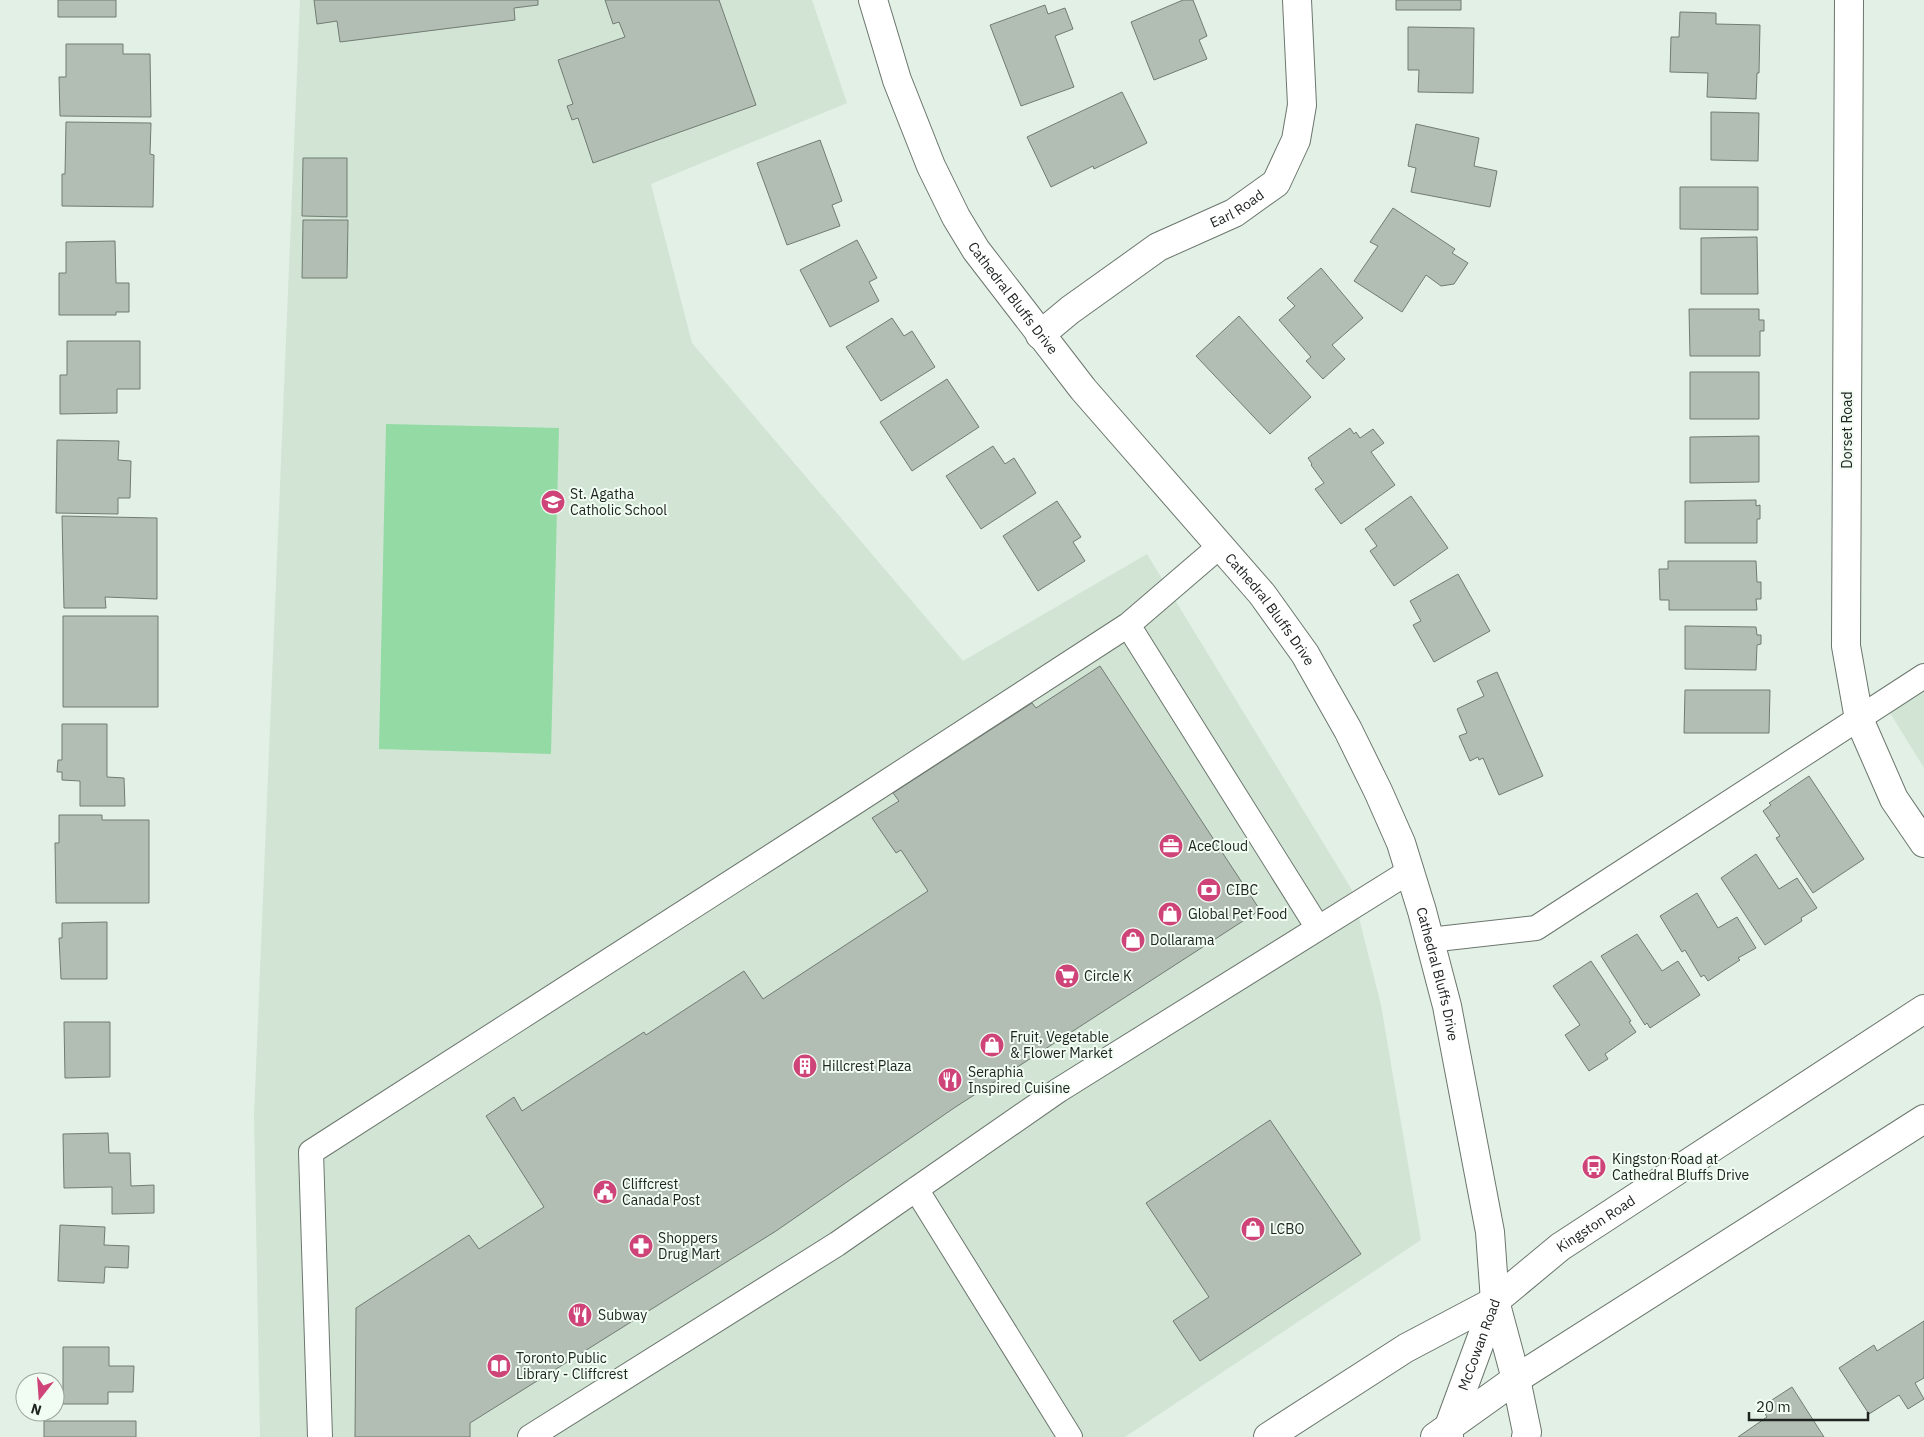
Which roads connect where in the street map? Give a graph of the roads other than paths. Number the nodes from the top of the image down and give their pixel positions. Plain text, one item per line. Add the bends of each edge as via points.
1 (873, 0) edge
2 (1297, 0) edge
3 (1849, 0) edge
4 (1040, 335) junction
5 (1220, 546) junction
6 (1128, 624) junction
7 (1924, 676) edge
8 (1859, 719) junction
9 (1924, 843) edge
10 (1410, 871) junction
11 (1318, 928) junction
12 (1430, 940) junction
13 (1924, 1010) edge
14 (1924, 1119) edge
15 (916, 1189) junction
16 (1495, 1301) junction
17 (1516, 1379) junction
18 (1444, 1434) edge
19 (320, 1437) edge
20 (530, 1437) edge
21 (1070, 1437) edge
22 (1268, 1437) edge
23 (1526, 1437) edge

1 - 4 street, Cathedral Bluffs Drive via 897,80 931,166 956,217 976,250
2 - 4 street, Earl Road via 1302,105 1296,140 1276,183 1234,214 1158,247
3 - 8 street, Dorset Road via 1846,646
4 - 5 street, Cathedral Bluffs Drive
5 - 6 lane
5 - 10 street, Cathedral Bluffs Drive via 1262,594 1305,654 1378,790
6 - 11 lane
6 - 19 lane via 311,1152
7 - 8 lane
8 - 9 street, Dorset Road via 1894,799
8 - 12 lane via 1536,928
10 - 11 lane
10 - 12 street, Cathedral Bluffs Drive
11 - 15 lane via 1059,1090
12 - 16 street, Cathedral Bluffs Drive via 1447,1006 1490,1232
13 - 16 street, Kingston Road via 1560,1247
14 - 17 street
15 - 20 lane via 837,1244
15 - 21 lane
16 - 17 street, McCowan Road
16 - 18 street, McCowan Road
16 - 22 street, Kingston Road via 1406,1348
17 - 18 street
17 - 23 street, McCowan Road

